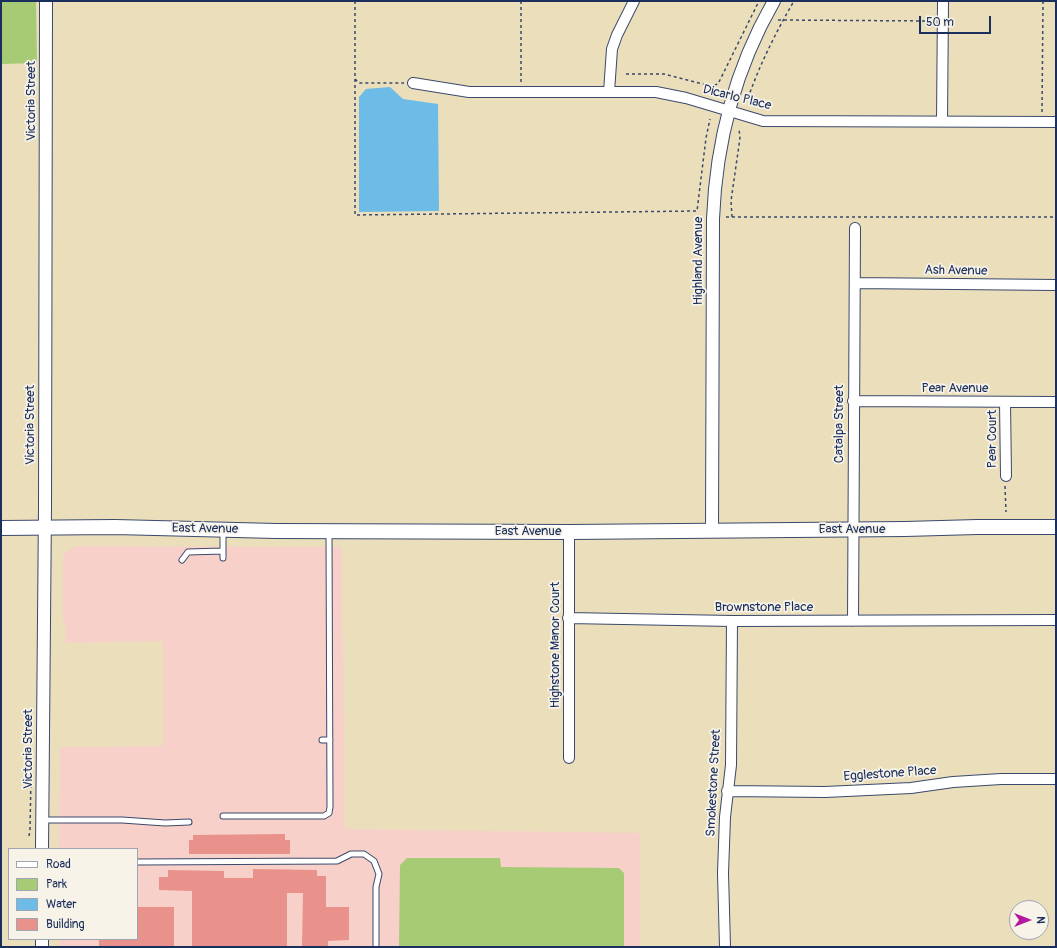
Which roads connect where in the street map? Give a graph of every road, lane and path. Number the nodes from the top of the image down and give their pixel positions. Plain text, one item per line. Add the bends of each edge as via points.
1 (46, 1) edge
2 (355, 1) edge
3 (521, 1) edge
4 (634, 1) edge
5 (759, 1) edge
6 (774, 1) edge
7 (794, 1) edge
8 (944, 1) edge
9 (1043, 1) edge
10 (778, 20) dead end
11 (783, 21) junction
12 (943, 21) junction
13 (626, 74) dead end
14 (355, 79) junction
15 (413, 83) joint
16 (521, 92) junction
17 (609, 92) junction
18 (748, 98) dead end
19 (728, 111) junction
20 (710, 119) dead end
21 (942, 121) junction
22 (1042, 122) junction
23 (1056, 122) edge
24 (739, 130) dead end
25 (726, 217) dead end
26 (732, 217) junction
27 (1056, 217) edge
28 (855, 228) dead end
29 (855, 283) junction
30 (1056, 285) edge
31 (853, 401) junction
32 (1006, 402) junction
33 (1056, 402) edge
34 (1006, 476) joint
35 (1006, 512) dead end
36 (44, 527) junction
37 (1056, 527) edge
38 (1, 528) edge
39 (224, 530) junction
40 (853, 530) junction
41 (329, 531) junction
42 (569, 532) junction
43 (712, 532) junction
44 (224, 551) junction
45 (224, 558) dead end
46 (182, 560) dead end
47 (568, 618) junction
48 (1056, 620) edge
49 (732, 621) junction
50 (853, 621) junction
51 (322, 740) dead end
52 (330, 740) junction
53 (568, 758) dead end
54 (31, 778) dead end
55 (1056, 779) edge
56 (727, 791) junction
57 (224, 816) dead end
58 (42, 820) junction
59 (189, 822) dead end
60 (28, 836) dead end
61 (42, 848) edge
62 (138, 862) edge
63 (376, 947) edge
64 (726, 947) edge

1 - 36 street, Victoria Street
2 - 14 path
3 - 16 path
4 - 17 street via 612,49
5 - 13 path via 718,84 711,86 664,74
6 - 19 street, Highland Avenue via 744,62
7 - 11 path
8 - 12 street
9 - 22 path
10 - 11 path
11 - 12 path
11 - 18 path
12 - 21 street
14 - 15 path via 359,83
14 - 20 path via 355,215 697,211
15 - 16 street, Dicarlo Place via 469,92
16 - 17 street, Dicarlo Place
17 - 19 street, Dicarlo Place via 656,92
19 - 21 street, Dicarlo Place via 763,121
19 - 43 street, Highland Avenue via 720,149 713,219
21 - 22 street, Dicarlo Place
22 - 23 street, Dicarlo Place
24 - 26 path via 731,201
25 - 26 path
26 - 27 path
28 - 29 street, Catalpa Street
29 - 30 street, Ash Avenue
29 - 31 street, Catalpa Street
31 - 32 street, Pear Avenue
31 - 40 street, Catalpa Street
32 - 33 street, Pear Avenue
32 - 34 street, Pear Court
34 - 35 path
36 - 38 main road, East Avenue
36 - 39 main road, East Avenue
36 - 58 street, Victoria Street
37 - 40 main road, East Avenue
39 - 41 main road, East Avenue
39 - 44 lane
40 - 43 main road, East Avenue
40 - 50 street, Catalpa Street
41 - 42 main road, East Avenue
41 - 52 lane
42 - 43 main road, East Avenue
42 - 47 street, Highstone Manor Court
44 - 45 lane
44 - 46 lane via 188,552
47 - 49 street, Brownstone Place
47 - 53 street, Highstone Manor Court
48 - 50 street, Brownstone Place
49 - 50 street, Brownstone Place
49 - 56 street, Smokestone Street via 731,765
51 - 52 lane
52 - 57 lane via 329,814
54 - 60 path
55 - 56 street, Egglestone Place via 1002,779 911,788 825,792
56 - 64 street, Smokestone Street via 723,873
58 - 59 lane
58 - 61 street, Victoria Street
62 - 63 lane via 337,861 351,854 364,854 374,861 379,874 376,887

